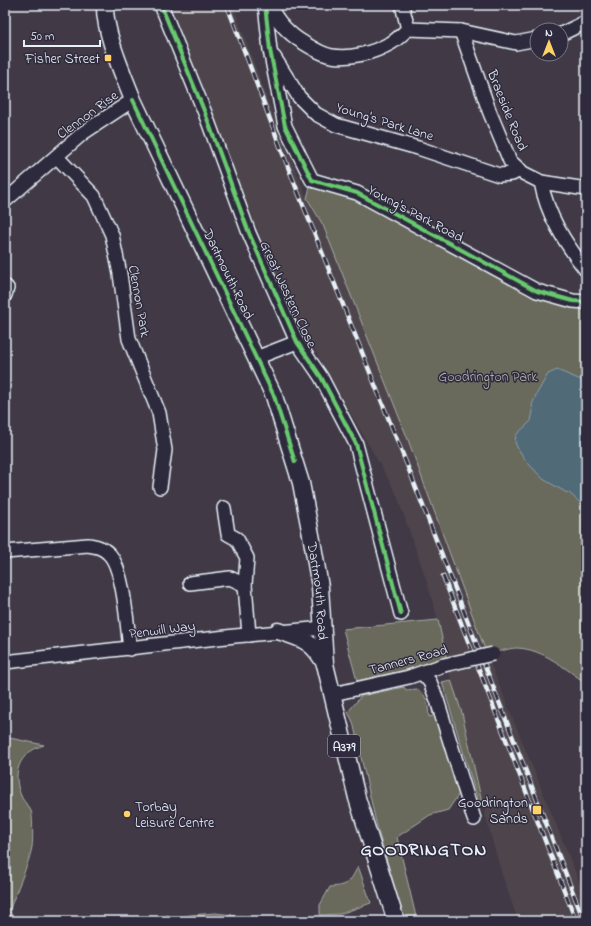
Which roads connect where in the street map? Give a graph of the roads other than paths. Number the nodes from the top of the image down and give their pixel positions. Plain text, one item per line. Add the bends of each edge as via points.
1 (161, 5) edge
2 (265, 5) edge
3 (270, 5) edge
4 (402, 5) edge
5 (102, 8) edge
6 (586, 22) edge
7 (408, 29) junction
8 (569, 30) edge
9 (461, 31) junction
10 (529, 41) edge
11 (270, 50) junction
12 (133, 100) junction
13 (57, 157) junction
14 (520, 170) junction
15 (541, 182) junction
16 (586, 190) edge
17 (5, 201) edge
18 (586, 270) edge
19 (5, 286) edge
20 (5, 295) edge
21 (586, 302) edge
22 (297, 342) junction
23 (256, 358) junction
24 (160, 487) dead end
25 (224, 508) dead end
26 (5, 552) edge
27 (190, 583) dead end
28 (245, 585) junction
29 (401, 614) dead end
30 (324, 628) junction
31 (278, 631) junction
32 (249, 635) junction
33 (130, 649) junction
34 (492, 654) dead end
35 (5, 662) edge
36 (325, 664) junction
37 (422, 674) junction
38 (333, 694) junction
39 (474, 818) dead end
40 (396, 921) edge

1 - 22 street, Great Western Close via 205,113 249,233
2 - 11 street, Young's Park Road
3 - 7 street via 280,22 297,39 332,56 350,57 368,52 389,44
4 - 7 street
5 - 12 main road, Dartmouth Road / A379
6 - 8 street
7 - 9 street
9 - 10 street via 516,43
9 - 14 street, Braeside Road via 510,161
11 - 14 street, Young's Park Lane via 299,97 316,114 336,125 418,148 499,175 512,174
11 - 21 street, Young's Park Road via 285,126 312,180 357,193 537,291 573,302
12 - 13 street, Clennon Rise via 83,133
12 - 23 main road, Dartmouth Road / A379
13 - 17 street, Clennon Rise
13 - 24 street, Clennon Park via 94,196 112,235 129,339 159,413 165,450
14 - 15 street, Braeside Road
15 - 16 street, Braeside Road
15 - 18 street via 544,201 566,245
19 - 20 street
22 - 23 street, Great Western Close
22 - 29 street, Great Western Close via 321,377 356,444
23 - 30 main road, Dartmouth Road / A379 via 274,396 301,483 320,587
25 - 28 street via 228,534 237,539 247,558
26 - 33 street via 88,545 108,553 119,570
27 - 28 street via 230,578
28 - 32 street
30 - 31 street, Penwill Way
30 - 36 main road, Dartmouth Road / A379
31 - 32 street, Penwill Way
31 - 36 main road, A379 via 302,639 317,650
32 - 33 street, Penwill Way
33 - 35 street, Penwill Way
34 - 37 street, Tanners Road, bridge via 444,665
36 - 38 main road, Dartmouth Road / A379
37 - 38 street, Tanners Road
37 - 39 street via 430,682 437,700
38 - 40 main road, Dartmouth Road / A379 via 357,798

